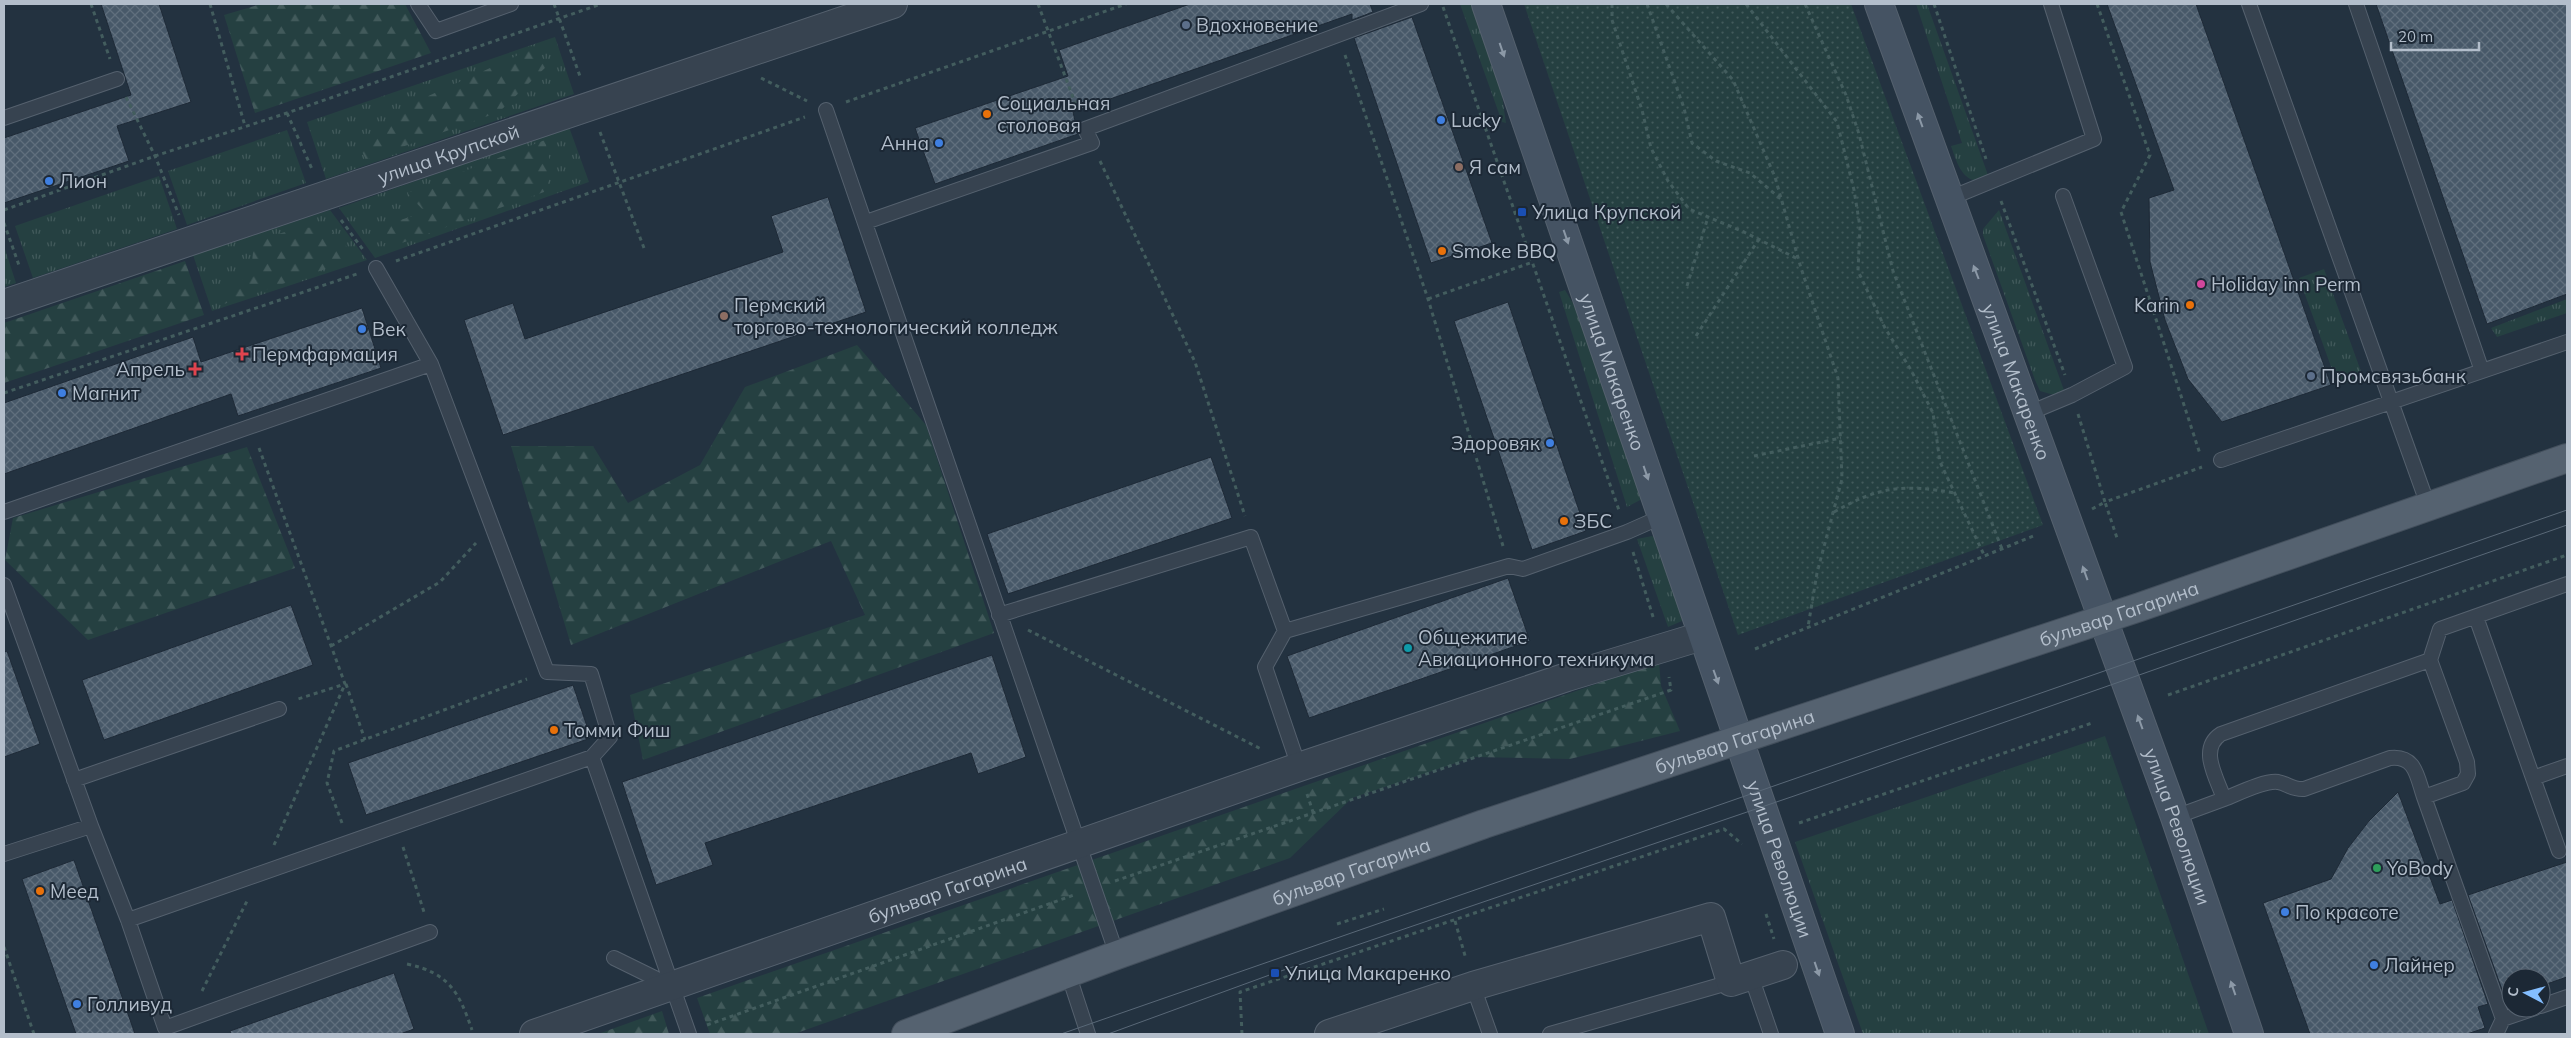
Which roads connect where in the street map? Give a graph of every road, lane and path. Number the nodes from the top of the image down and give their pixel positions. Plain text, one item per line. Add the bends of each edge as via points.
1 (91, 4) edge
2 (210, 4) edge
3 (418, 4) edge
4 (511, 4) edge
5 (601, 4) edge
6 (893, 4) edge
7 (1038, 4) edge
8 (1126, 4) edge
9 (1422, 4) edge
10 (1442, 4) edge
11 (1486, 4) edge
12 (1612, 4) edge
13 (1647, 4) edge
14 (1666, 4) edge
15 (1746, 4) edge
16 (1805, 4) edge
17 (1879, 4) edge
18 (1934, 4) edge
19 (2050, 4) edge
20 (2096, 4) edge
21 (2249, 4) edge
22 (2356, 4) edge
23 (1047, 32) junction
24 (1339, 34) junction
25 (725, 61) junction
26 (117, 79) junction
27 (826, 110) junction
28 (287, 113) junction
29 (4, 118) edge
30 (245, 126) junction
31 (1085, 128) junction
32 (1092, 143) junction
33 (155, 156) junction
34 (1993, 181) junction
35 (324, 196) junction
36 (2063, 196) dead end
37 (1948, 199) junction
38 (1782, 201) junction
39 (4, 210) edge
40 (1708, 217) junction
41 (4, 222) edge
42 (866, 222) junction
43 (1759, 239) junction
44 (189, 241) junction
45 (1799, 259) junction
46 (1534, 262) junction
47 (376, 268) junction
48 (1687, 286) dead end
49 (30, 295) junction
50 (1428, 299) junction
51 (4, 304) edge
52 (1696, 336) dead end
53 (2567, 342) edge
54 (431, 364) junction
55 (2482, 371) junction
56 (4, 393) edge
57 (2072, 395) junction
58 (2391, 401) junction
59 (2029, 413) junction
60 (251, 426) junction
61 (1841, 438) junction
62 (1754, 456) dead end
63 (2567, 458) edge
64 (2221, 460) dead end
65 (1955, 493) junction
66 (2106, 502) junction
67 (2429, 508) junction
68 (2090, 510) dead end
69 (4, 512) edge
70 (1833, 512) junction
71 (1661, 517) junction
72 (492, 526) junction
73 (1627, 532) junction
74 (2036, 535) dead end
75 (1251, 536) junction
76 (2118, 540) dead end
77 (2002, 549) junction
78 (2567, 555) edge
79 (1985, 557) junction
80 (1509, 566) junction
81 (2567, 584) edge
82 (4, 585) edge
83 (999, 615) junction
84 (2476, 616) junction
85 (2102, 619) junction
86 (1655, 624) dead end
87 (1808, 628) junction
88 (1285, 631) junction
89 (1702, 636) junction
90 (331, 646) junction
91 (1756, 649) dead end
92 (2430, 660) junction
93 (547, 672) junction
94 (345, 684) junction
95 (1671, 690) dead end
96 (2168, 695) dead end
97 (279, 709) joint
98 (2092, 723) dead end
99 (364, 740) junction
100 (1740, 740) junction
101 (1267, 751) dead end
102 (592, 757) junction
103 (2567, 766) edge
104 (1298, 767) junction
105 (2533, 778) junction
106 (74, 780) junction
107 (2424, 797) junction
108 (2224, 799) junction
109 (2175, 817) junction
110 (1799, 823) dead end
111 (91, 826) junction
112 (396, 826) junction
113 (1724, 829) dead end
114 (349, 842) junction
115 (1078, 843) junction
116 (2559, 851) dead end
117 (4, 854) edge
118 (1094, 888) junction
119 (1384, 909) dead end
120 (128, 920) junction
121 (1455, 921) junction
122 (1337, 924) dead end
123 (430, 932) joint
124 (4, 947) edge
125 (364, 955) junction
126 (1117, 955) junction
127 (614, 958) dead end
128 (1783, 965) dead end
129 (1068, 973) junction
130 (1741, 979) junction
131 (672, 986) junction
132 (1473, 986) junction
133 (2567, 997) edge
134 (2551, 1003) edge
135 (2506, 1018) edge
136 (2503, 1019) junction
137 (707, 1026) dead end
138 (472, 1030) dead end
139 (34, 1034) edge
140 (534, 1034) edge
141 (689, 1034) edge
142 (906, 1034) edge
143 (1088, 1034) edge
144 (1242, 1034) edge
145 (1329, 1034) edge
146 (1490, 1034) edge
147 (1550, 1034) edge
148 (1771, 1034) edge
149 (1840, 1034) edge
150 (2249, 1034) edge
151 (2496, 1034) edge

1 - 26 path
2 - 30 path
3 - 4 lane via 436,31
5 - 28 path
6 - 25 street, улица Крупской
7 - 23 path
8 - 23 path
9 - 24 lane
10 - 46 path
11 -> 71 main road, улица Макаренко
12 - 40 path via 1612,20 1651,148 1668,181 1689,209
13 - 38 path via 1684,108 1692,143 1716,161 1750,173
14 - 38 path via 1733,80 1776,177
15 - 65 path via 1838,122 1860,227 1858,271 1932,413 1940,462
16 - 77 path via 1846,95 1859,134 1893,272
37 -> 17 main road, улица Макаренко
18 - 34 path
19 - 34 lane via 2094,139
20 - 66 path via 2150,155 2121,212 2204,466
21 - 58 lane
22 - 55 lane
23 - 27 path
23 - 31 path
24 - 31 lane
24 - 50 path
25 - 27 path
25 - 35 street, улица Крупской
26 - 29 lane
26 - 33 path
27 - 42 lane
27 - 47 path
28 - 30 path
28 - 35 path
30 - 33 path
31 - 32 lane
32 - 42 lane
32 - 75 path via 1195,362
33 - 39 path
33 - 44 path
34 - 37 lane
34 - 57 path
35 - 44 street, улица Крупской
35 - 47 path
36 - 57 lane via 2125,367
59 -> 37 main road, улица Макаренко
38 - 45 path
40 - 43 path
40 - 48 path
41 - 49 path
42 - 83 lane
43 - 45 path
43 - 52 path
44 - 49 street, улица Крупской
45 - 61 path via 1838,378
46 - 50 path
46 - 73 path
47 - 54 lane
47 - 56 path
49 - 51 street, улица Крупской
50 - 80 path
53 - 55 lane
54 - 60 lane
54 - 72 lane
55 - 58 lane
57 - 59 lane
57 - 66 path
58 - 64 lane
58 - 67 lane
85 -> 59 main road, улица Макаренко
60 - 69 lane
60 - 90 path
61 - 62 path
61 - 70 path via 1842,478
63 - 67 main road, бульвар Гагарина
65 - 70 path via 1922,487 1897,487 1860,497
65 - 79 path
66 - 68 path
66 - 76 path
67 - 85 main road, бульвар Гагарина
70 - 87 path via 1817,573
71 - 73 lane
71 - 89 main road, улица Макаренко
72 - 90 path via 440,582
72 - 93 lane
73 - 80 lane via 1523,569
73 - 86 path
74 - 77 path
75 - 83 lane
75 - 88 lane
77 - 79 path
78 - 96 path
79 - 87 path
80 - 88 lane
81 - 84 lane
82 - 106 lane
83 - 101 path
83 - 115 lane
84 - 92 lane via 2440,629
84 - 105 lane
85 - 100 main road, бульвар Гагарина
109 -> 85 main road, улица Революции
87 - 91 path
88 - 104 lane via 1265,667
89 -> 100 main road, улица Макаренко
89 - 104 street, бульвар Гагарина via 1567,677
90 - 94 path
92 - 107 lane via 2468,774 2463,783
92 - 108 lane via 2220,734 2212,740 2209,749
93 - 99 path
93 - 102 lane via 591,674 610,737
94 - 97 path via 306,695
94 - 99 path
95 - 118 path
97 - 106 lane
98 - 110 path
99 - 114 path via 334,751 326,783
100 - 126 main road, бульвар Гагарина via 1484,824
100 -> 149 main road, улица Революции
102 - 112 lane
102 - 131 lane
103 - 105 lane
104 - 115 street, бульвар Гагарина
105 - 116 lane
106 - 111 lane
107 - 108 lane via 2412,766 2401,757 2304,789 2294,790 2277,782 2267,783
107 - 136 lane
108 - 109 lane
150 -> 109 main road, улица Революции
111 - 117 lane
111 - 120 lane
112 - 114 lane
112 - 123 path
113 - 121 path
114 - 120 lane
115 - 118 lane
115 - 131 street, бульвар Гагарина
118 - 126 lane
118 - 137 path
119 - 122 path
120 - 125 lane via 165,1028
121 - 132 path
121 - 144 path via 1423,928 1240,992
123 - 125 lane
124 - 139 path
125 - 138 path via 427,969 449,983 463,1004
126 - 129 main road, бульвар Гагарина
127 - 131 lane
128 - 130 street
129 - 142 main road, бульвар Гагарина
129 - 143 lane
130 - 132 street via 1710,917
130 - 147 lane
130 - 148 lane
131 - 140 street, бульвар Гагарина
131 - 141 lane
132 - 145 street
132 - 146 lane
133 - 134 lane
135 - 136 lane
136 - 151 lane

